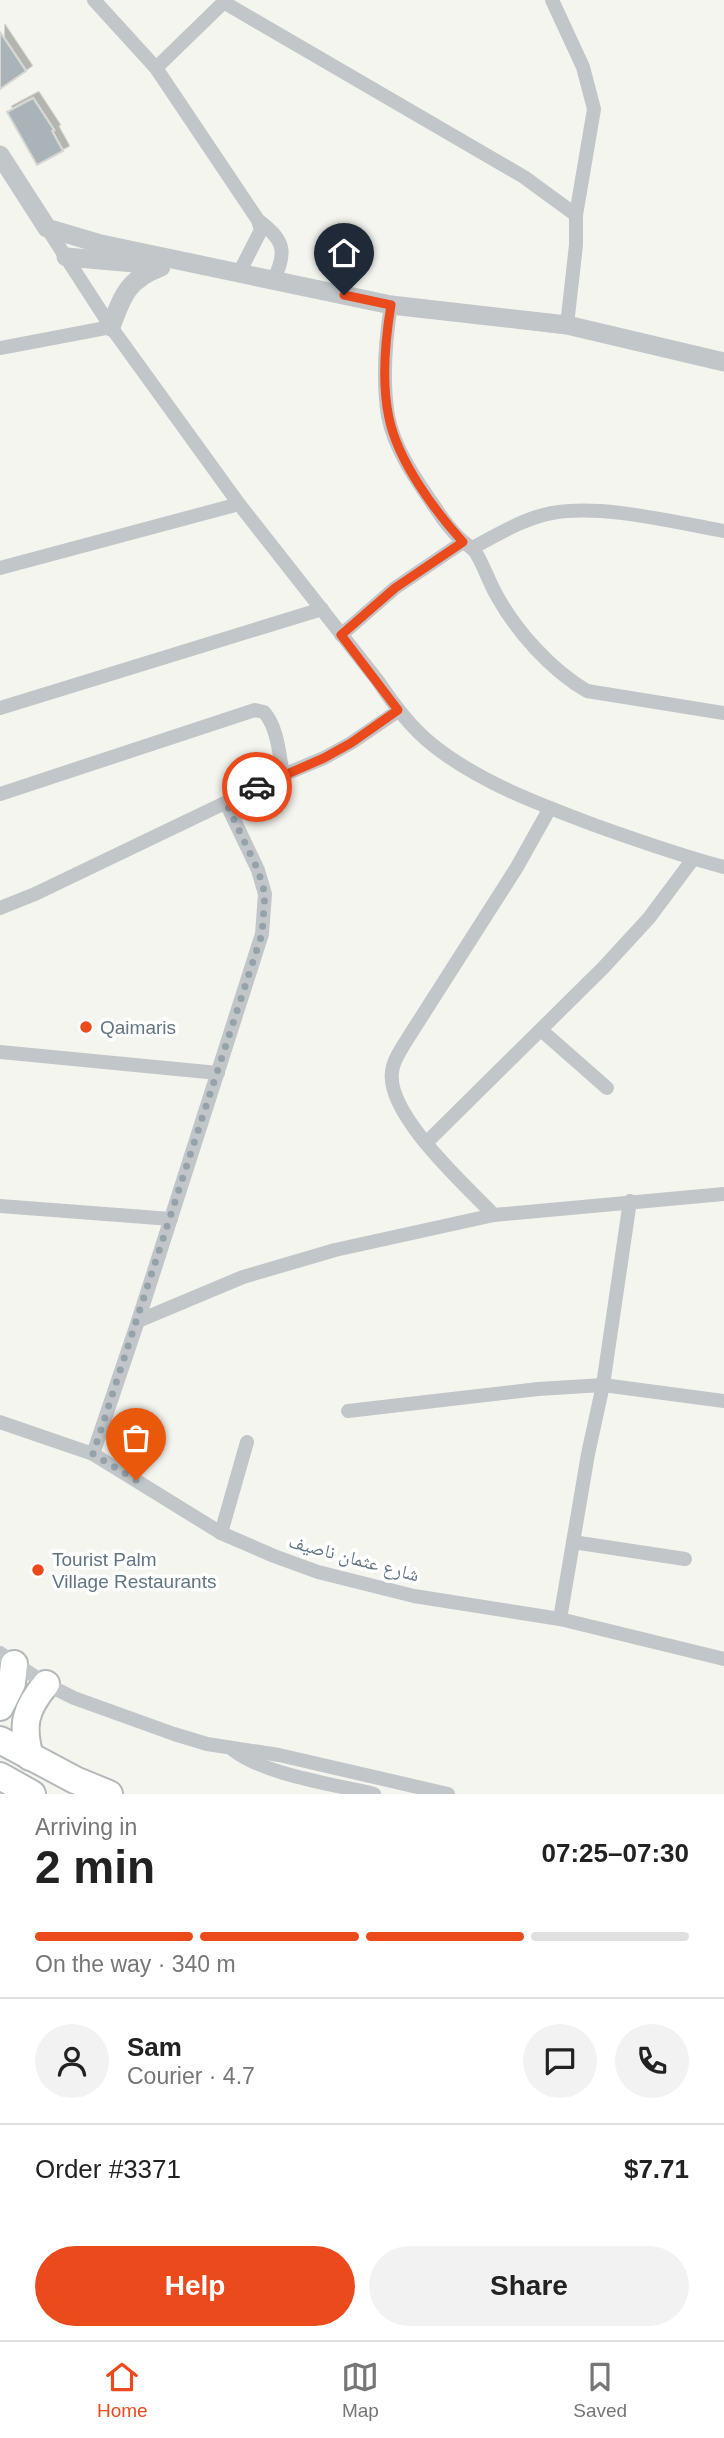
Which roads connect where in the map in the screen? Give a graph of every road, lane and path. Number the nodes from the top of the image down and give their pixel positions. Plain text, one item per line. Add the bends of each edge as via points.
1 (94, 0) edge
2 (552, 0) edge
3 (225, 1) edge
4 (156, 68) junction
5 (0, 155) edge
6 (576, 215) junction
7 (258, 220) junction
8 (47, 228) junction
9 (66, 257) junction
10 (192, 263) junction
11 (165, 265) junction
12 (239, 273) junction
13 (273, 281) junction
14 (391, 305) junction
15 (567, 325) junction
16 (111, 327) junction
17 (0, 348) edge
18 (724, 362) edge
19 (239, 504) junction
20 (724, 531) edge
21 (468, 545) junction
22 (0, 568) edge
23 (321, 609) junction
24 (341, 635) junction
25 (0, 708) edge
26 (398, 710) junction
27 (724, 713) edge
28 (283, 775) junction
29 (0, 794) edge
30 (226, 803) junction
31 (550, 808) junction
32 (693, 859) junction
33 (724, 867) edge
34 (0, 908) edge
35 (541, 1030) junction
36 (0, 1052) edge
37 (218, 1073) junction
38 (607, 1088) dead end
39 (426, 1143) junction
40 (724, 1194) edge
41 (630, 1201) junction
42 (0, 1206) edge
43 (494, 1215) junction
44 (171, 1219) junction
45 (138, 1321) junction
46 (603, 1385) junction
47 (724, 1401) edge
48 (348, 1411) dead end
49 (0, 1422) edge
50 (247, 1443) dead end
51 (93, 1454) junction
52 (221, 1533) junction
53 (573, 1542) junction
54 (685, 1559) dead end
55 (559, 1619) junction
56 (7, 1658) edge
57 (724, 1659) edge
58 (46, 1684) junction
59 (0, 1707) edge
60 (0, 1740) edge
61 (231, 1748) junction
62 (30, 1757) junction
63 (0, 1776) edge
64 (32, 1794) edge
65 (109, 1794) edge
66 (374, 1794) edge
67 (448, 1794) edge

1 - 4 street
2 - 6 street via 583,67 594,109
3 - 4 street
3 - 6 street via 524,177
4 - 7 street
5 - 8 street
6 - 15 street
7 - 12 street via 261,230
7 - 13 street via 276,235 283,250
8 - 9 street
8 - 10 street
9 - 11 street
9 - 16 street
10 - 11 street
10 - 12 street
11 - 16 street via 143,273 126,291
12 - 13 street
13 - 14 street
14 - 15 street
14 - 21 street via 384,348 389,418 411,470 444,521
15 - 18 street
16 - 17 street
16 - 19 street
19 - 22 street
19 - 23 street
20 - 21 street via 612,513 565,511
21 - 24 street via 395,588
21 - 27 street via 520,628 575,684 587,691
23 - 24 street
23 - 25 street
24 - 26 street
26 - 28 street via 342,748
26 - 31 street via 458,763
28 - 29 street via 269,717 255,710
28 - 30 street
30 - 34 street
30 - 37 street via 258,870 265,916
31 - 32 street
31 - 39 street via 395,1060 394,1095
32 - 33 street
32 - 35 street via 649,918
35 - 38 street
35 - 39 street
36 - 37 street
37 - 44 street
39 - 43 street
40 - 41 street
41 - 43 street
41 - 46 street
42 - 44 street
43 - 45 street via 243,1277
44 - 45 street
45 - 51 street
46 - 47 street
46 - 48 street
46 - 53 street
49 - 51 street, شارع عثمان ناصيف
50 - 52 street
51 - 52 street, شارع عثمان ناصيف
52 - 55 street, شارع عثمان ناصيف via 318,1572 377,1588
53 - 54 street
53 - 55 street
55 - 57 street, شارع عثمان ناصيف
56 - 58 street
56 - 59 highway via 12,1684
58 - 61 street via 111,1713
58 - 62 highway via 33,1699 26,1718
60 - 62 highway
61 - 66 street via 267,1768
61 - 67 street
62 - 65 highway
63 - 64 highway

